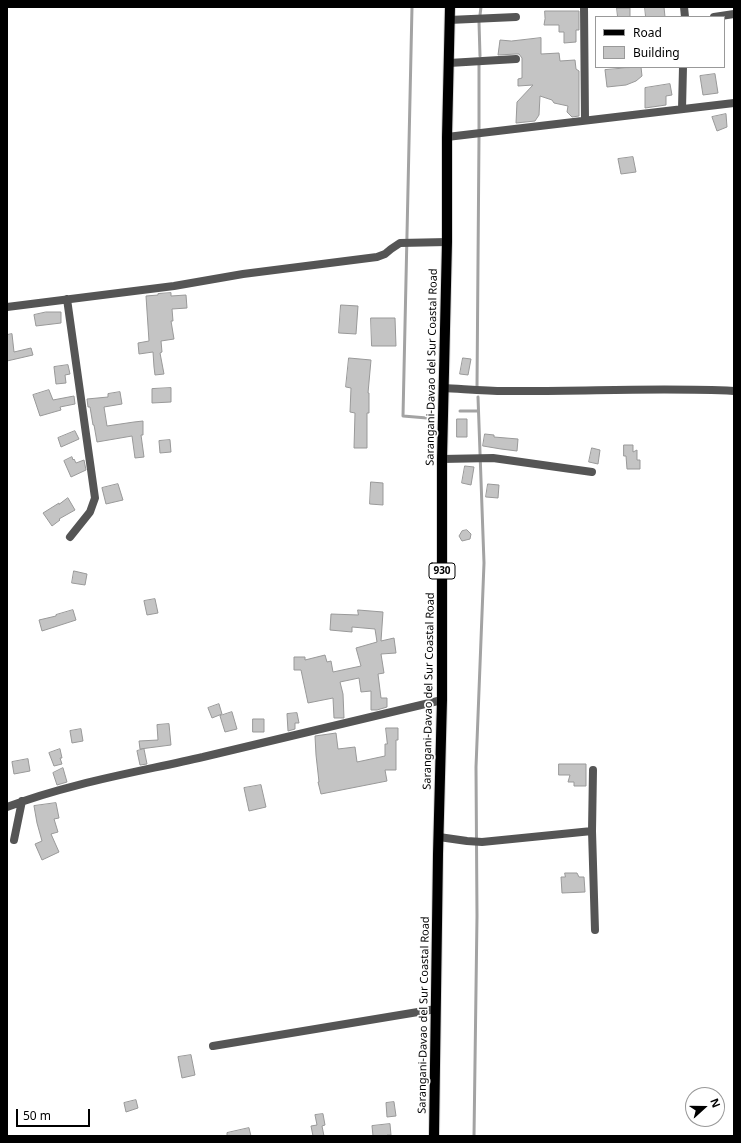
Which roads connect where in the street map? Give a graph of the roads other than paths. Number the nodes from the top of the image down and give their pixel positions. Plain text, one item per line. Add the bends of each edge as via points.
1 (450, 7) edge
2 (584, 7) edge
3 (734, 14) edge
4 (721, 16) edge
5 (516, 17) dead end
6 (449, 20) junction
7 (516, 59) dead end
8 (449, 63) junction
9 (683, 68) edge
10 (734, 103) edge
11 (682, 109) junction
12 (585, 120) junction
13 (447, 137) junction
14 (447, 242) junction
15 (67, 299) junction
16 (7, 307) edge
17 (444, 388) junction
18 (734, 391) edge
19 (442, 459) junction
20 (592, 472) dead end
21 (70, 537) dead end
22 (442, 700) junction
23 (593, 770) dead end
24 (22, 801) junction
25 (7, 807) edge
26 (592, 831) junction
27 (439, 837) junction
28 (14, 840) dead end
29 (595, 930) dead end
30 (436, 1009) junction
31 (214, 1046) dead end
32 (434, 1136) edge

1 - 6 main road, Sarangani-Davao del Sur Coastal Road / 930
2 - 12 street
3 - 4 street
5 - 6 street
6 - 8 main road, Sarangani-Davao del Sur Coastal Road / 930
7 - 8 street
8 - 13 main road, Sarangani-Davao del Sur Coastal Road / 930
9 - 11 street
10 - 11 street
11 - 12 street
12 - 13 street
13 - 14 main road, Sarangani-Davao del Sur Coastal Road / 930
14 - 15 street via 400,243 377,257
14 - 17 main road, Sarangani-Davao del Sur Coastal Road / 930
15 - 16 street
15 - 21 street via 95,498 90,512
17 - 18 street via 504,391
17 - 19 main road, Sarangani-Davao del Sur Coastal Road / 930
19 - 20 street via 493,458
19 - 22 main road, Sarangani-Davao del Sur Coastal Road / 930
22 - 24 street via 88,783
22 - 27 main road, Sarangani-Davao del Sur Coastal Road / 930
23 - 26 street
24 - 25 street
24 - 28 street
26 - 27 street via 482,842
26 - 29 street
27 - 30 main road, Sarangani-Davao del Sur Coastal Road / 930
30 - 31 street
30 - 32 main road, Sarangani-Davao del Sur Coastal Road / 930

